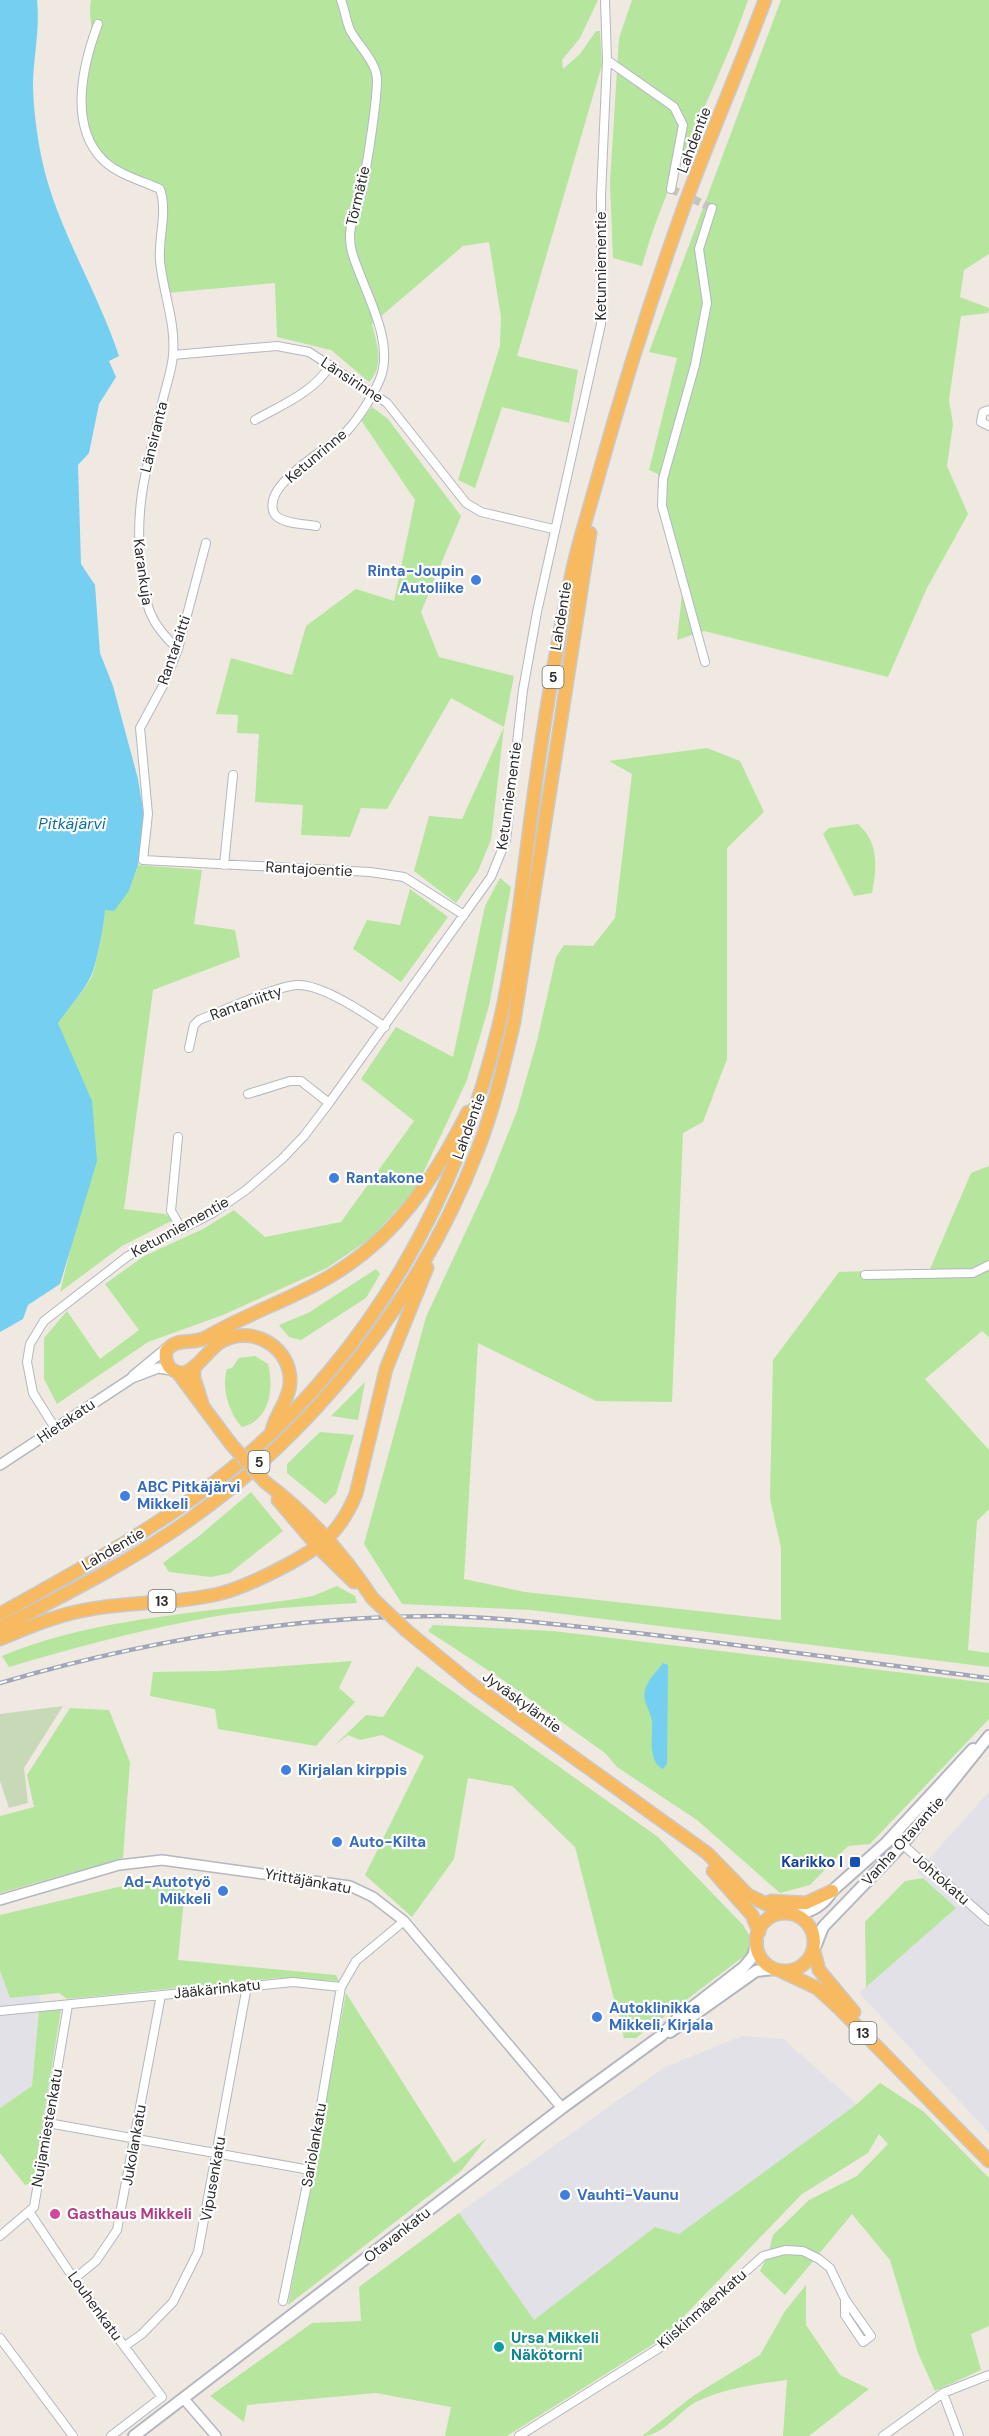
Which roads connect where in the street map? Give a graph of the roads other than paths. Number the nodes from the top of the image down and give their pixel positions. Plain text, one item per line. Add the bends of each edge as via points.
1 (341, 0) edge
2 (605, 0) edge
3 (765, 0) edge
4 (98, 24) dead end
5 (607, 60) junction
6 (671, 189) dead end
7 (712, 208) dead end
8 (173, 355) junction
9 (330, 365) junction
10 (372, 393) junction
11 (989, 410) edge
12 (255, 420) dead end
13 (989, 426) edge
14 (611, 430) junction
15 (138, 520) joint
16 (316, 526) dead end
17 (553, 529) junction
18 (206, 543) dead end
19 (178, 649) junction
20 (705, 662) dead end
21 (233, 775) dead end
22 (143, 860) joint
23 (224, 864) junction
24 (464, 915) junction
25 (385, 1027) junction
26 (189, 1048) dead end
27 (485, 1079) junction
28 (248, 1094) dead end
29 (329, 1103) junction
30 (178, 1137) dead end
31 (447, 1220) junction
32 (178, 1230) junction
33 (989, 1265) edge
34 (864, 1275) dead end
35 (176, 1343) junction
36 (195, 1365) junction
37 (175, 1372) junction
38 (132, 1378) junction
39 (202, 1404) junction
40 (55, 1428) junction
41 (271, 1434) junction
42 (0, 1465) edge
43 (323, 1543) junction
44 (0, 1614) edge
45 (0, 1628) edge
46 (0, 1639) edge
47 (989, 1735) edge
48 (661, 1819) junction
49 (893, 1836) junction
50 (902, 1845) junction
51 (740, 1886) junction
52 (832, 1892) junction
53 (0, 1900) edge
54 (782, 1912) junction
55 (797, 1915) junction
56 (404, 1921) junction
57 (989, 1921) edge
58 (758, 1938) junction
59 (815, 1948) junction
60 (779, 1971) junction
61 (247, 1986) junction
62 (341, 1987) junction
63 (162, 1995) junction
64 (68, 2005) junction
65 (0, 2011) edge
66 (662, 2035) junction
67 (908, 2078) junction
68 (562, 2108) junction
69 (48, 2123) junction
70 (135, 2139) junction
71 (218, 2153) junction
72 (989, 2161) edge
73 (310, 2170) junction
74 (30, 2213) junction
75 (0, 2236) edge
76 (74, 2278) junction
77 (845, 2299) junction
78 (283, 2301) dead end
79 (0, 2338) edge
80 (125, 2346) junction
81 (989, 2375) edge
82 (943, 2393) junction
83 (184, 2399) junction
84 (73, 2436) edge
85 (111, 2436) edge
86 (134, 2436) edge
87 (216, 2436) edge
88 (519, 2436) edge
89 (884, 2436) edge
90 (959, 2436) edge

1 - 10 street, Törmätie via 351,31 378,80 362,189 349,229 352,252 380,334 383,366
2 - 5 street, Ketunniementie
3 - 14 highway, Lahdentie / 5 via 687,199
4 - 8 street, Länsiranta via 81,105 87,136 103,160 160,189 164,201 160,261
5 - 6 street via 674,107 682,125
5 - 17 street, Ketunniementie via 601,324
7 - 20 street via 699,249 707,303 695,365 663,479 662,506
8 - 9 street, Länsirinne via 277,346 309,352
8 - 15 street, Länsiranta via 145,472
9 - 10 street, Länsirinne
9 - 12 street via 318,381
10 - 16 street, Ketunrinne via 339,439 290,474 273,504 274,514 280,520
10 - 17 street, Länsirinne via 394,410 466,503 481,512
11 - 13 street via 983,412 981,422
14 - 27 highway, Lahdentie / 5 via 573,566 546,716 517,928
14 - 31 highway, Lahdentie / 5 via 580,587 514,1022 500,1085
15 - 19 street, Karankuja via 145,605
17 - 24 street, Ketunniementie via 524,690 506,840 490,877
18 - 19 street, Rantaraitti
19 - 22 street, Rantaraitti via 140,728 148,814
21 - 23 street
22 - 23 street, Rantajoentie
23 - 24 street, Rantajoentie via 404,877
24 - 25 street, Ketunniementie
25 - 26 street, Rantaniitty via 353,1006 297,985 199,1020 194,1025
25 - 29 street, Ketunniementie
27 - 35 highway via 433,1178 402,1218 377,1242 310,1287 202,1340
27 - 41 highway, Lahdentie / 5 via 463,1147 408,1259 340,1357
28 - 29 street via 296,1080
29 - 32 street, Ketunniementie via 304,1136 246,1190 213,1213
30 - 32 street via 171,1211
31 - 43 highway via 386,1369 356,1494 337,1531
31 - 45 highway, Lahdentie / 5 via 410,1284 349,1369 274,1449 162,1538
32 - 40 street, Ketunniementie via 128,1256 44,1321 34,1337 27,1362 33,1393
33 - 34 street via 974,1273
35 - 36 highway via 188,1342 196,1350
35 - 37 highway via 165,1358
35 - 38 street, Hietakatu via 139,1368
36 - 37 highway
36 - 39 highway, Jyväskyläntie via 194,1378
36 - 41 highway via 222,1341 241,1335 259,1337 280,1352 288,1367 290,1384
37 - 38 street, Hietakatu via 158,1368
37 - 39 highway, Jyväskyläntie
38 - 40 street, Hietakatu
39 - 43 highway, Jyväskyläntie, bridge via 231,1444
40 - 42 street, Hietakatu
41 - 44 highway, Lahdentie / 5 via 228,1472 168,1515
43 - 46 highway, 13 via 258,1580 220,1593 88,1609
43 - 48 highway, Jyväskyläntie, bridge via 407,1631 473,1685
47 - 49 main road, Vanha Otavantie
47 - 50 main road, Vanha Otavantie
48 - 51 highway, Jyväskyläntie via 707,1853
48 - 58 highway, Jyväskyläntie via 739,1899 752,1915
49 - 50 street, Johtokatu
49 - 52 main road, Vanha Otavantie
50 - 57 street, Johtokatu
50 - 59 main road, Vanha Otavantie via 829,1920
51 - 52 highway via 783,1904 806,1903
51 - 54 highway, Jyväskyläntie via 756,1901
52 - 55 main road, Vanha Otavantie via 815,1909
53 - 56 street, Yrittäjänkatu via 119,1865 162,1860 350,1886 373,1897
54 - 55 highway
54 - 58 highway via 766,1919
55 - 59 highway, 13 via 811,1930
56 - 62 street via 356,1961
56 - 68 street, Yrittäjänkatu
58 - 60 highway via 762,1959
58 - 66 main road, Otavankatu via 753,1956 744,1967
59 - 60 highway via 804,1966
59 - 67 highway, 13 via 816,1965 828,1982
60 - 66 main road, Otavankatu via 756,1971 677,2029
60 - 67 highway, 13 via 817,1988
61 - 62 street, Jääkärinkatu via 293,1982
61 - 63 street, Jääkärinkatu
61 - 71 street, Vipusenkatu
62 - 73 street, Sariolankatu
63 - 64 street, Jääkärinkatu
63 - 70 street, Jukolankatu
64 - 65 street, Jääkärinkatu
64 - 69 street, Nuijamiestenkatu
66 - 68 main road, Otavankatu
67 - 72 highway, 13
68 - 83 main road, Otavankatu
69 - 70 street
69 - 74 street, Nuijamiestenkatu
70 - 71 street
70 - 76 street, Jukolankatu via 117,2230 96,2262
71 - 73 street
71 - 80 street, Vipusenkatu via 205,2225 188,2277 161,2317
73 - 78 street, Sariolankatu
74 - 75 street
74 - 76 street, Louhenkatu
76 - 80 street, Louhenkatu
77 - 77 street, Kiiskinmäenkatu via 871,2336 863,2342 846,2315
77 - 88 street, Kiiskinmäenkatu via 830,2268 819,2259 802,2251 763,2256 664,2345
79 - 84 street
80 - 85 street, Louhenkatu via 162,2397
81 - 82 street
82 - 89 street
82 - 90 street
83 - 86 main road, Otavankatu
83 - 87 street

